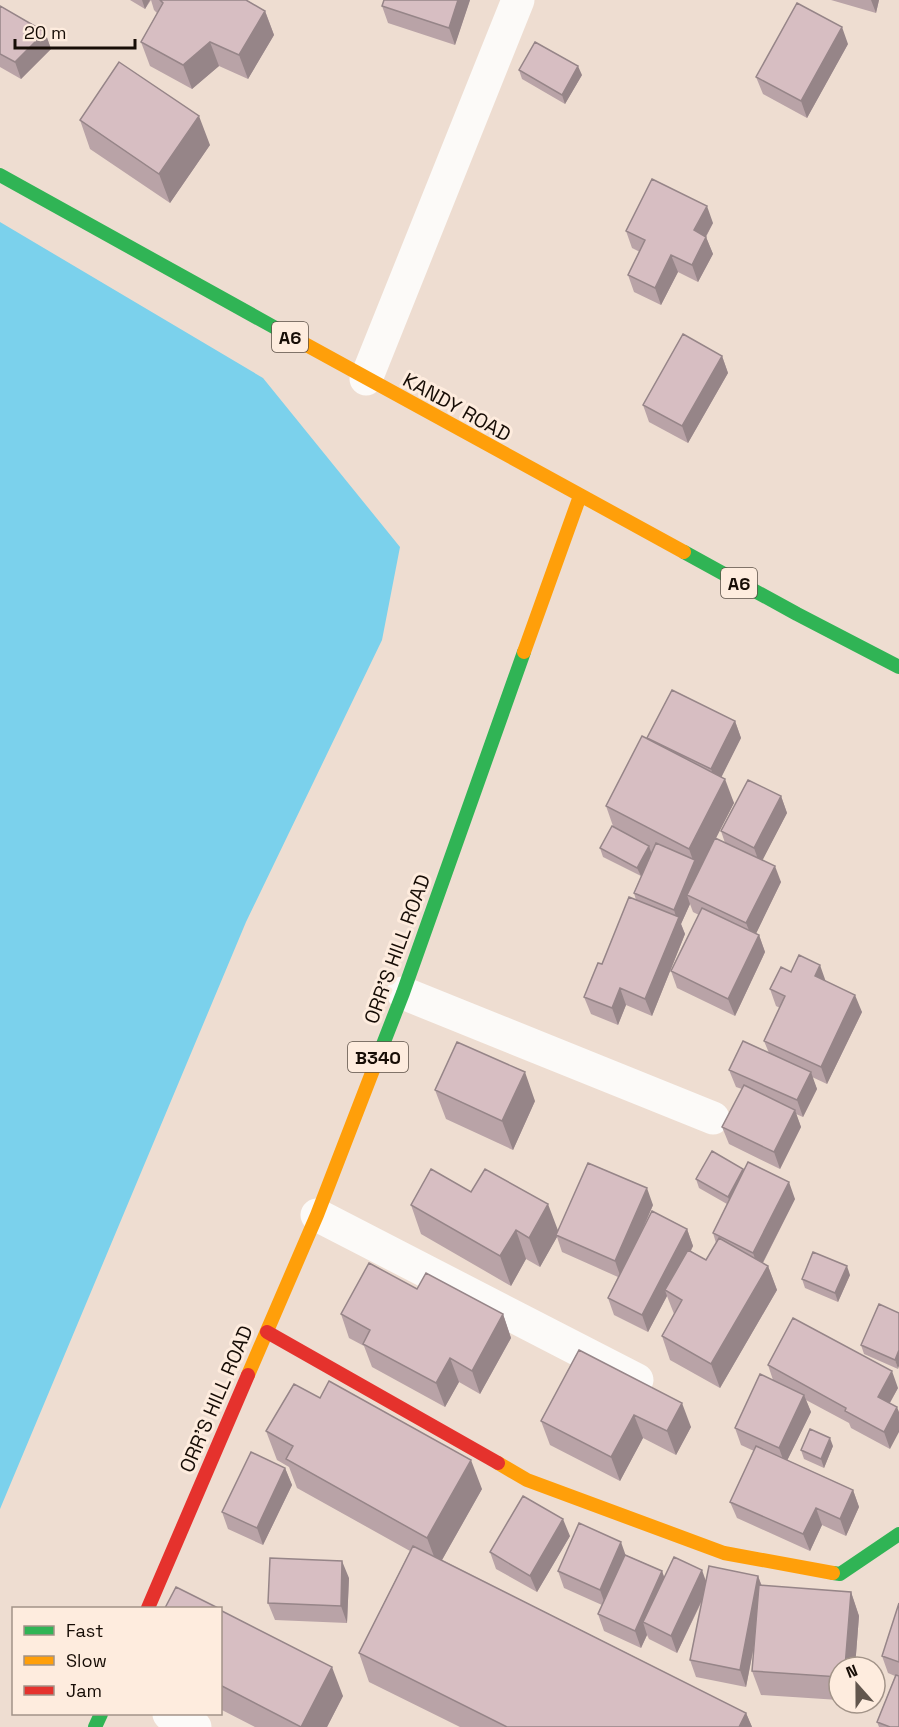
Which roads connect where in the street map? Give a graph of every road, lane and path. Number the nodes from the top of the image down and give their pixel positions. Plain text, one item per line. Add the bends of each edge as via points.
1 (518, 0) edge
2 (0, 175) edge
3 (366, 379) junction
4 (580, 496) junction
5 (899, 667) edge
6 (403, 993) junction
7 (713, 1118) dead end
8 (317, 1215) junction
9 (267, 1332) junction
10 (637, 1380) edge
11 (899, 1534) edge
12 (148, 1607) edge
13 (173, 1715) edge
14 (195, 1727) edge

1 - 3 street
2 - 3 main road, KANDY ROAD / A6
3 - 4 main road, KANDY ROAD / A6
4 - 5 main road, KANDY ROAD / A6
4 - 6 main road, ORR’S HILL ROAD / B340
6 - 7 street
6 - 8 main road, ORR’S HILL ROAD / B340
8 - 9 main road, ORR’S HILL ROAD / B340
8 - 10 street
9 - 11 main road via 527,1480 724,1553 840,1574
9 - 12 main road, ORR’S HILL ROAD / B340
13 - 14 street

